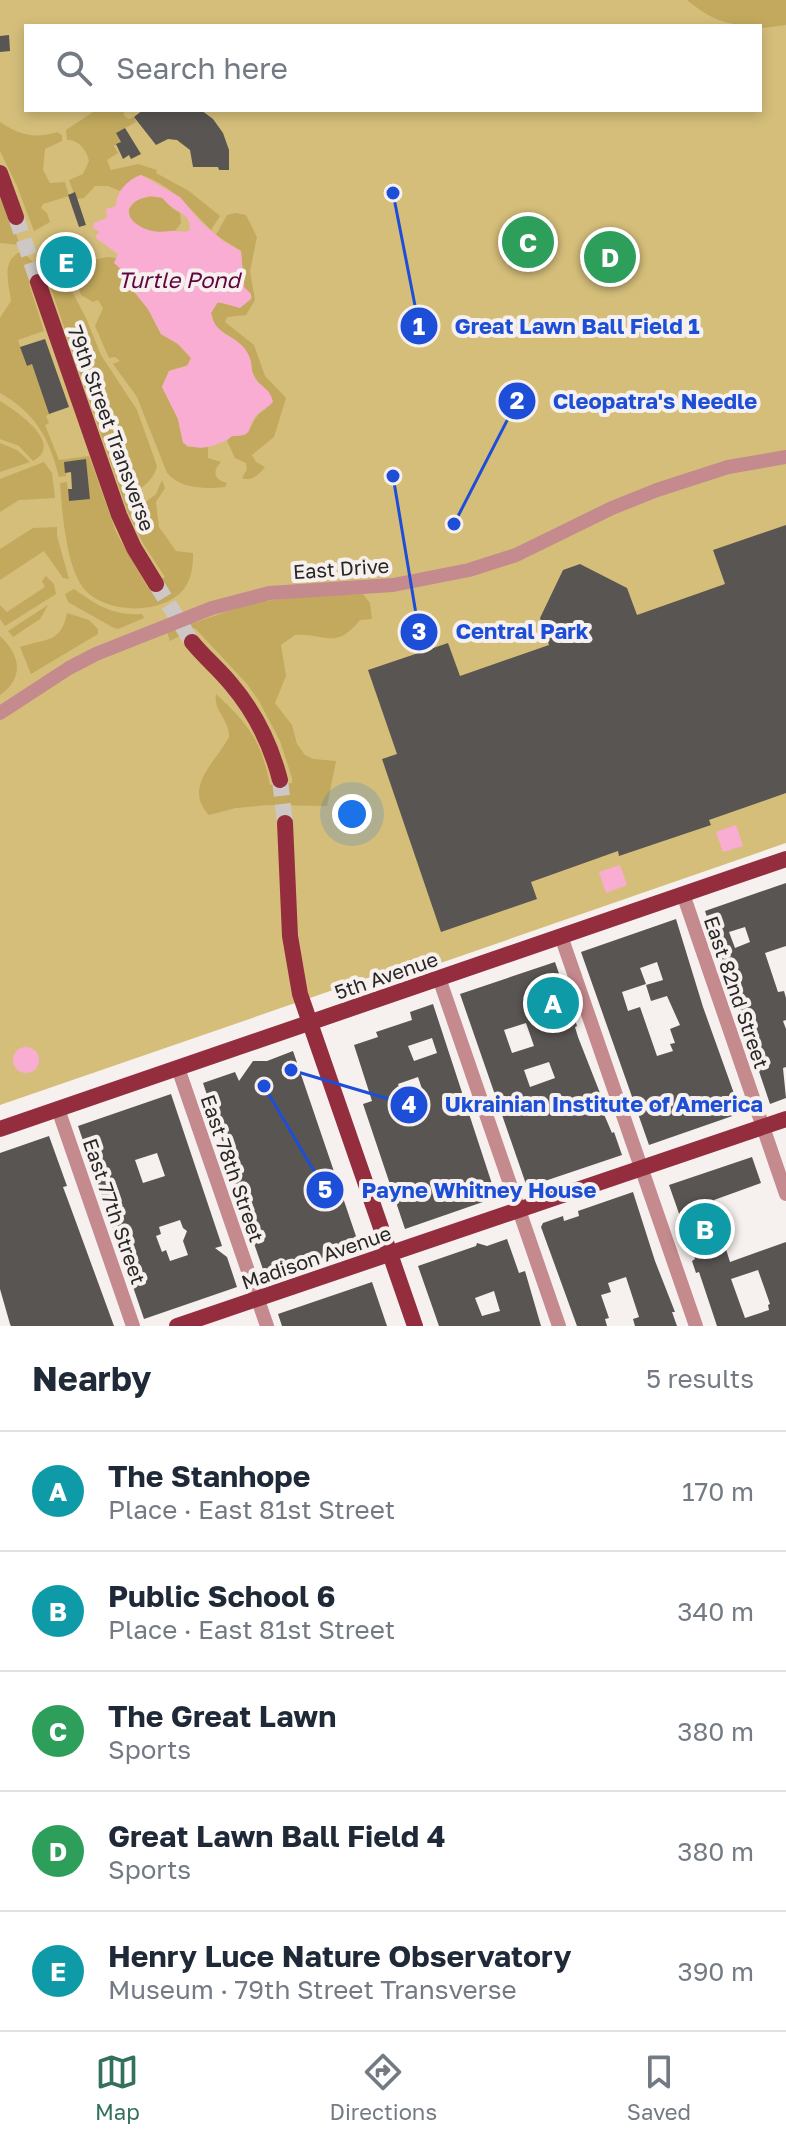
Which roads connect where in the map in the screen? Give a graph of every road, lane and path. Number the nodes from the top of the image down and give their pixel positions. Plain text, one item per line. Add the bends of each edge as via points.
1 (0, 173) edge
2 (16, 217) tunnel mouth
3 (38, 282) tunnel mouth
4 (786, 457) edge
5 (156, 584) tunnel mouth
6 (192, 642) tunnel mouth
7 (0, 713) edge
8 (280, 780) tunnel mouth
9 (285, 823) tunnel mouth
10 (786, 859) edge
11 (683, 894) junction
12 (561, 936) junction
13 (439, 978) junction
14 (309, 1023) junction
15 (178, 1068) junction
16 (58, 1109) junction
17 (786, 1119) edge
18 (763, 1127) junction
19 (0, 1129) edge
20 (641, 1168) junction
21 (786, 1194) edge
22 (519, 1210) junction
23 (389, 1253) junction
24 (257, 1299) junction
25 (133, 1326) edge
26 (177, 1326) edge
27 (267, 1326) edge
28 (415, 1326) edge
29 (559, 1326) edge
30 (696, 1326) edge

1 - 2 main road
3 - 5 main road, 79th Street Transverse via 119,515
4 - 7 street, East Drive via 728,467 657,490 524,551 469,570 393,585 269,593 212,608 88,658
6 - 8 main road via 253,714
9 - 14 main road via 290,936
10 - 11 main road, 5th Avenue
11 - 12 main road, 5th Avenue
11 - 18 street, East 82nd Street
12 - 13 main road, 5th Avenue
12 - 20 street
13 - 14 main road, 5th Avenue
13 - 22 street
14 - 15 main road, 5th Avenue
14 - 23 main road
15 - 16 main road, 5th Avenue
15 - 24 street, East 78th Street
16 - 19 main road, 5th Avenue
16 - 25 street, East 77th Street
17 - 18 main road, Madison Avenue
18 - 20 main road, Madison Avenue
18 - 21 street, East 82nd Street
20 - 22 main road, Madison Avenue
20 - 30 street
22 - 23 main road, Madison Avenue
22 - 29 street
23 - 24 main road, Madison Avenue
23 - 28 main road
24 - 26 main road, Madison Avenue
24 - 27 street, East 78th Street

